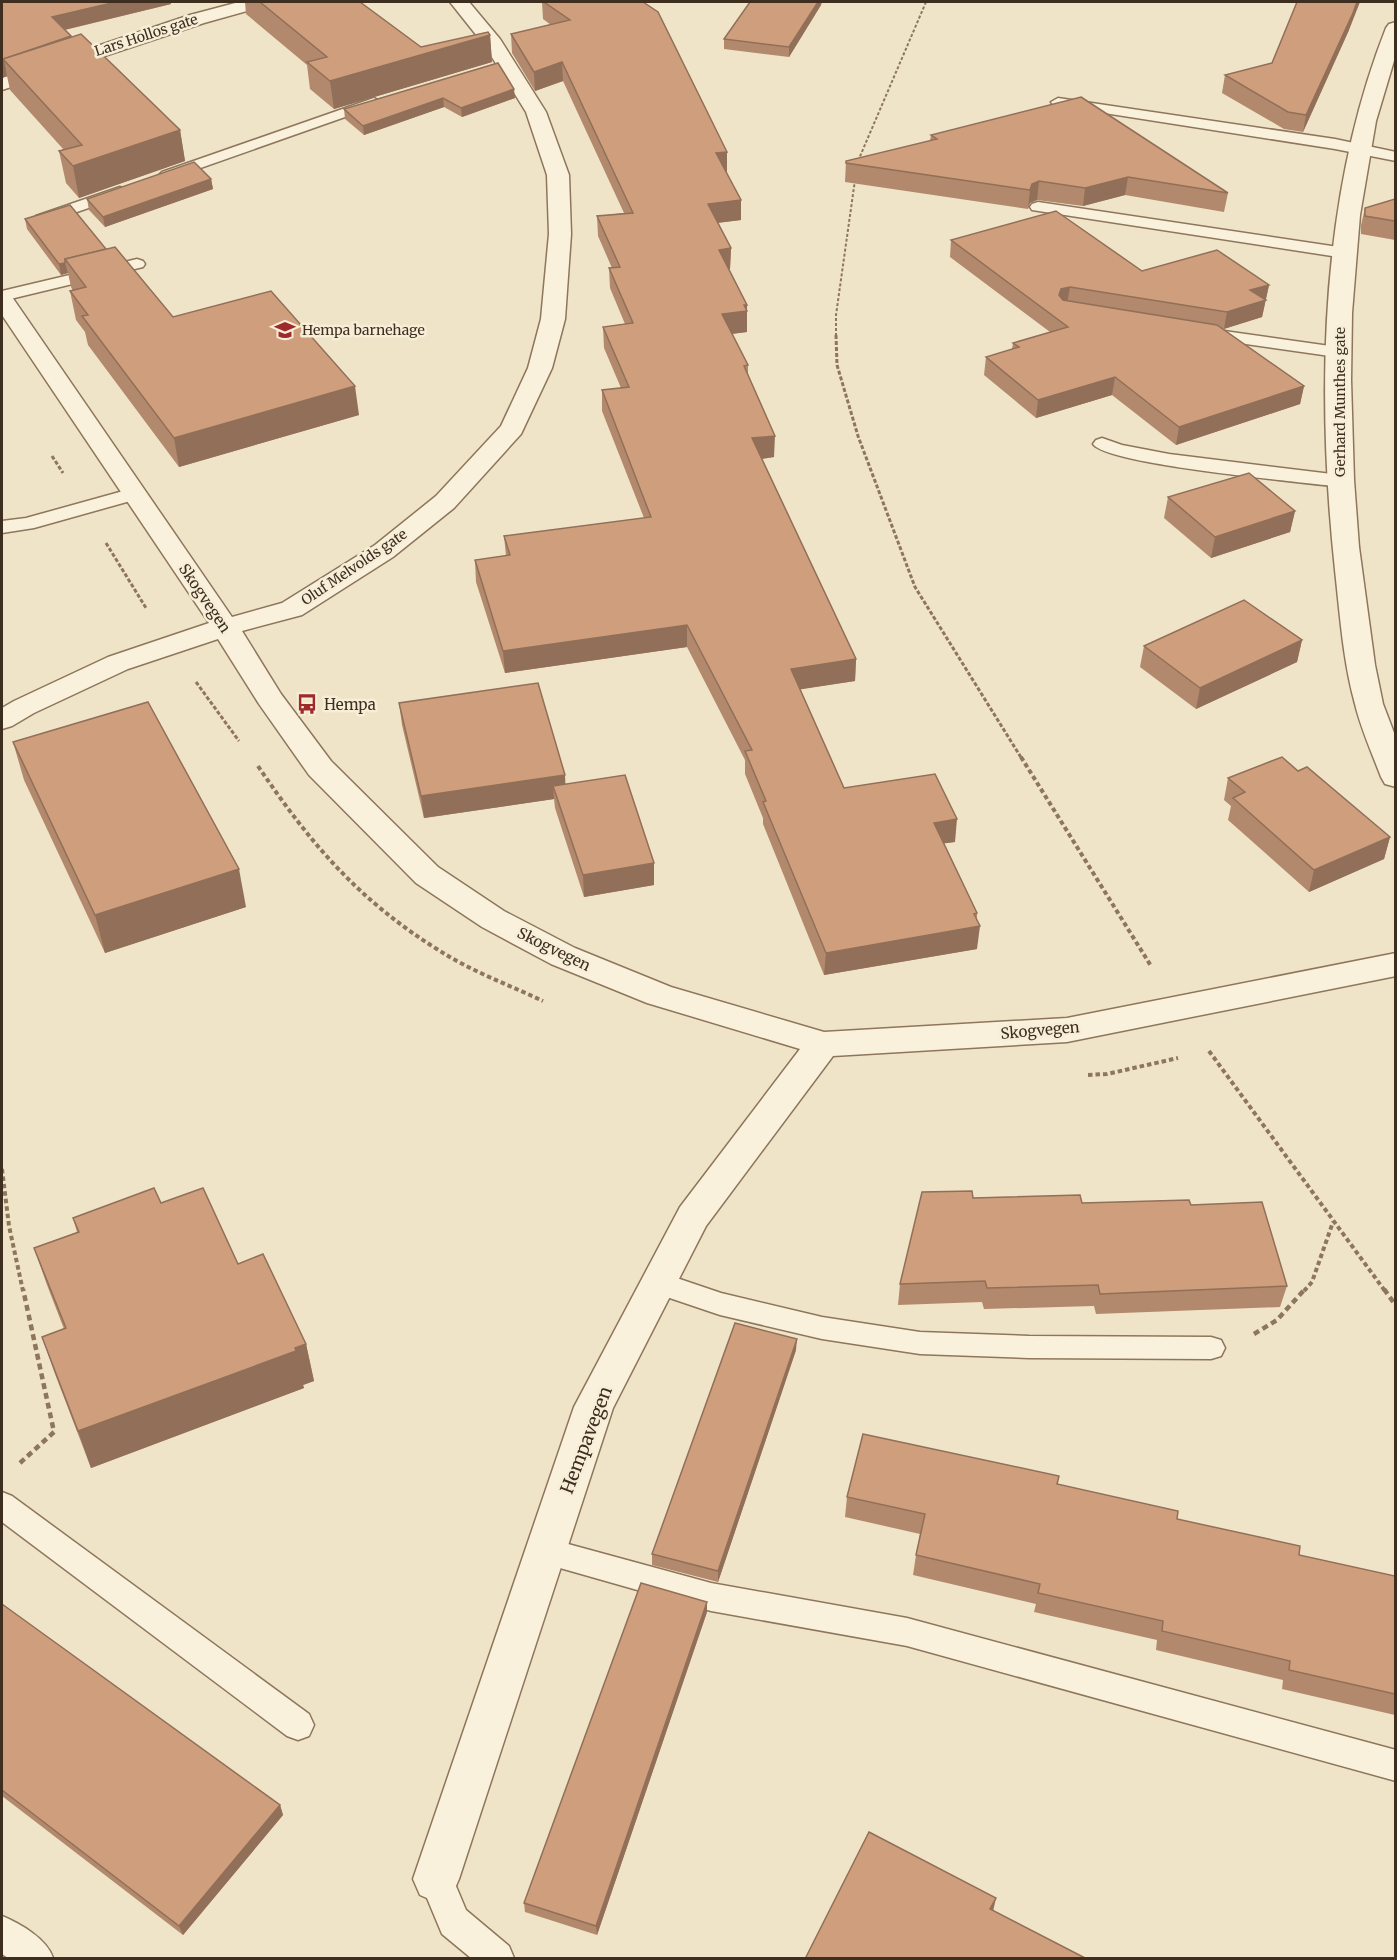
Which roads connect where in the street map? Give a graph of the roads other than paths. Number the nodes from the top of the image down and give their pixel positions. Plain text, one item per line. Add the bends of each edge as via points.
1 (258, 2) edge
2 (459, 2) edge
3 (1395, 28) edge
4 (2, 84) edge
5 (393, 97) edge
6 (1058, 102) edge
7 (1358, 148) junction
8 (1395, 157) edge
9 (1038, 207) edge
10 (27, 224) edge
11 (1345, 253) junction
12 (136, 264) dead end
13 (2, 298) edge
14 (1183, 331) edge
15 (1337, 352) junction
16 (1102, 444) dead end
17 (1340, 481) junction
18 (134, 494) junction
19 (2, 527) edge
20 (225, 627) junction
21 (2, 720) edge
22 (1395, 777) edge
23 (1395, 964) edge
24 (824, 1044) junction
25 (659, 1283) junction
26 (1211, 1348) road end
27 (2, 1505) edge
28 (546, 1551) junction
29 (298, 1725) dead end
30 (1395, 1766) edge
31 (436, 1879) joint
32 (2, 1933) edge
33 (36, 1959) edge
34 (497, 1959) edge

1 - 4 street, Lars Hollos gate
2 - 20 street, Oluf Melvolds gate via 493,43 501,66 536,112 558,176 560,234 552,319 540,368 512,429 445,502 384,551 292,609
3 - 7 street, Gerhard Munthes gate via 1378,70
5 - 10 lane
6 - 7 lane
7 - 8 lane
7 - 11 street, Gerhard Munthes gate
9 - 11 lane
11 - 15 street, Gerhard Munthes gate
12 - 13 lane
13 - 18 street, Skogvegen
14 - 15 lane
15 - 17 street, Gerhard Munthes gate
16 - 17 lane via 1169,460
17 - 22 street, Gerhard Munthes gate via 1354,619 1370,705
18 - 19 lane via 27,524
18 - 20 street, Skogvegen
20 - 21 street, Oluf Melvolds gate via 118,663
20 - 24 street, Skogvegen via 268,698 320,768 427,875 493,919 563,957 659,995
23 - 24 street, Skogvegen via 1067,1030
24 - 25 street, Hempavegen via 693,1216
25 - 26 lane via 720,1304 788,1320 920,1343
25 - 28 street, Hempavegen via 594,1407
27 - 29 lane
28 - 30 lane via 711,1597 908,1632
28 - 31 street, Hempavegen
31 - 34 lane via 454,1922
32 - 33 lane

